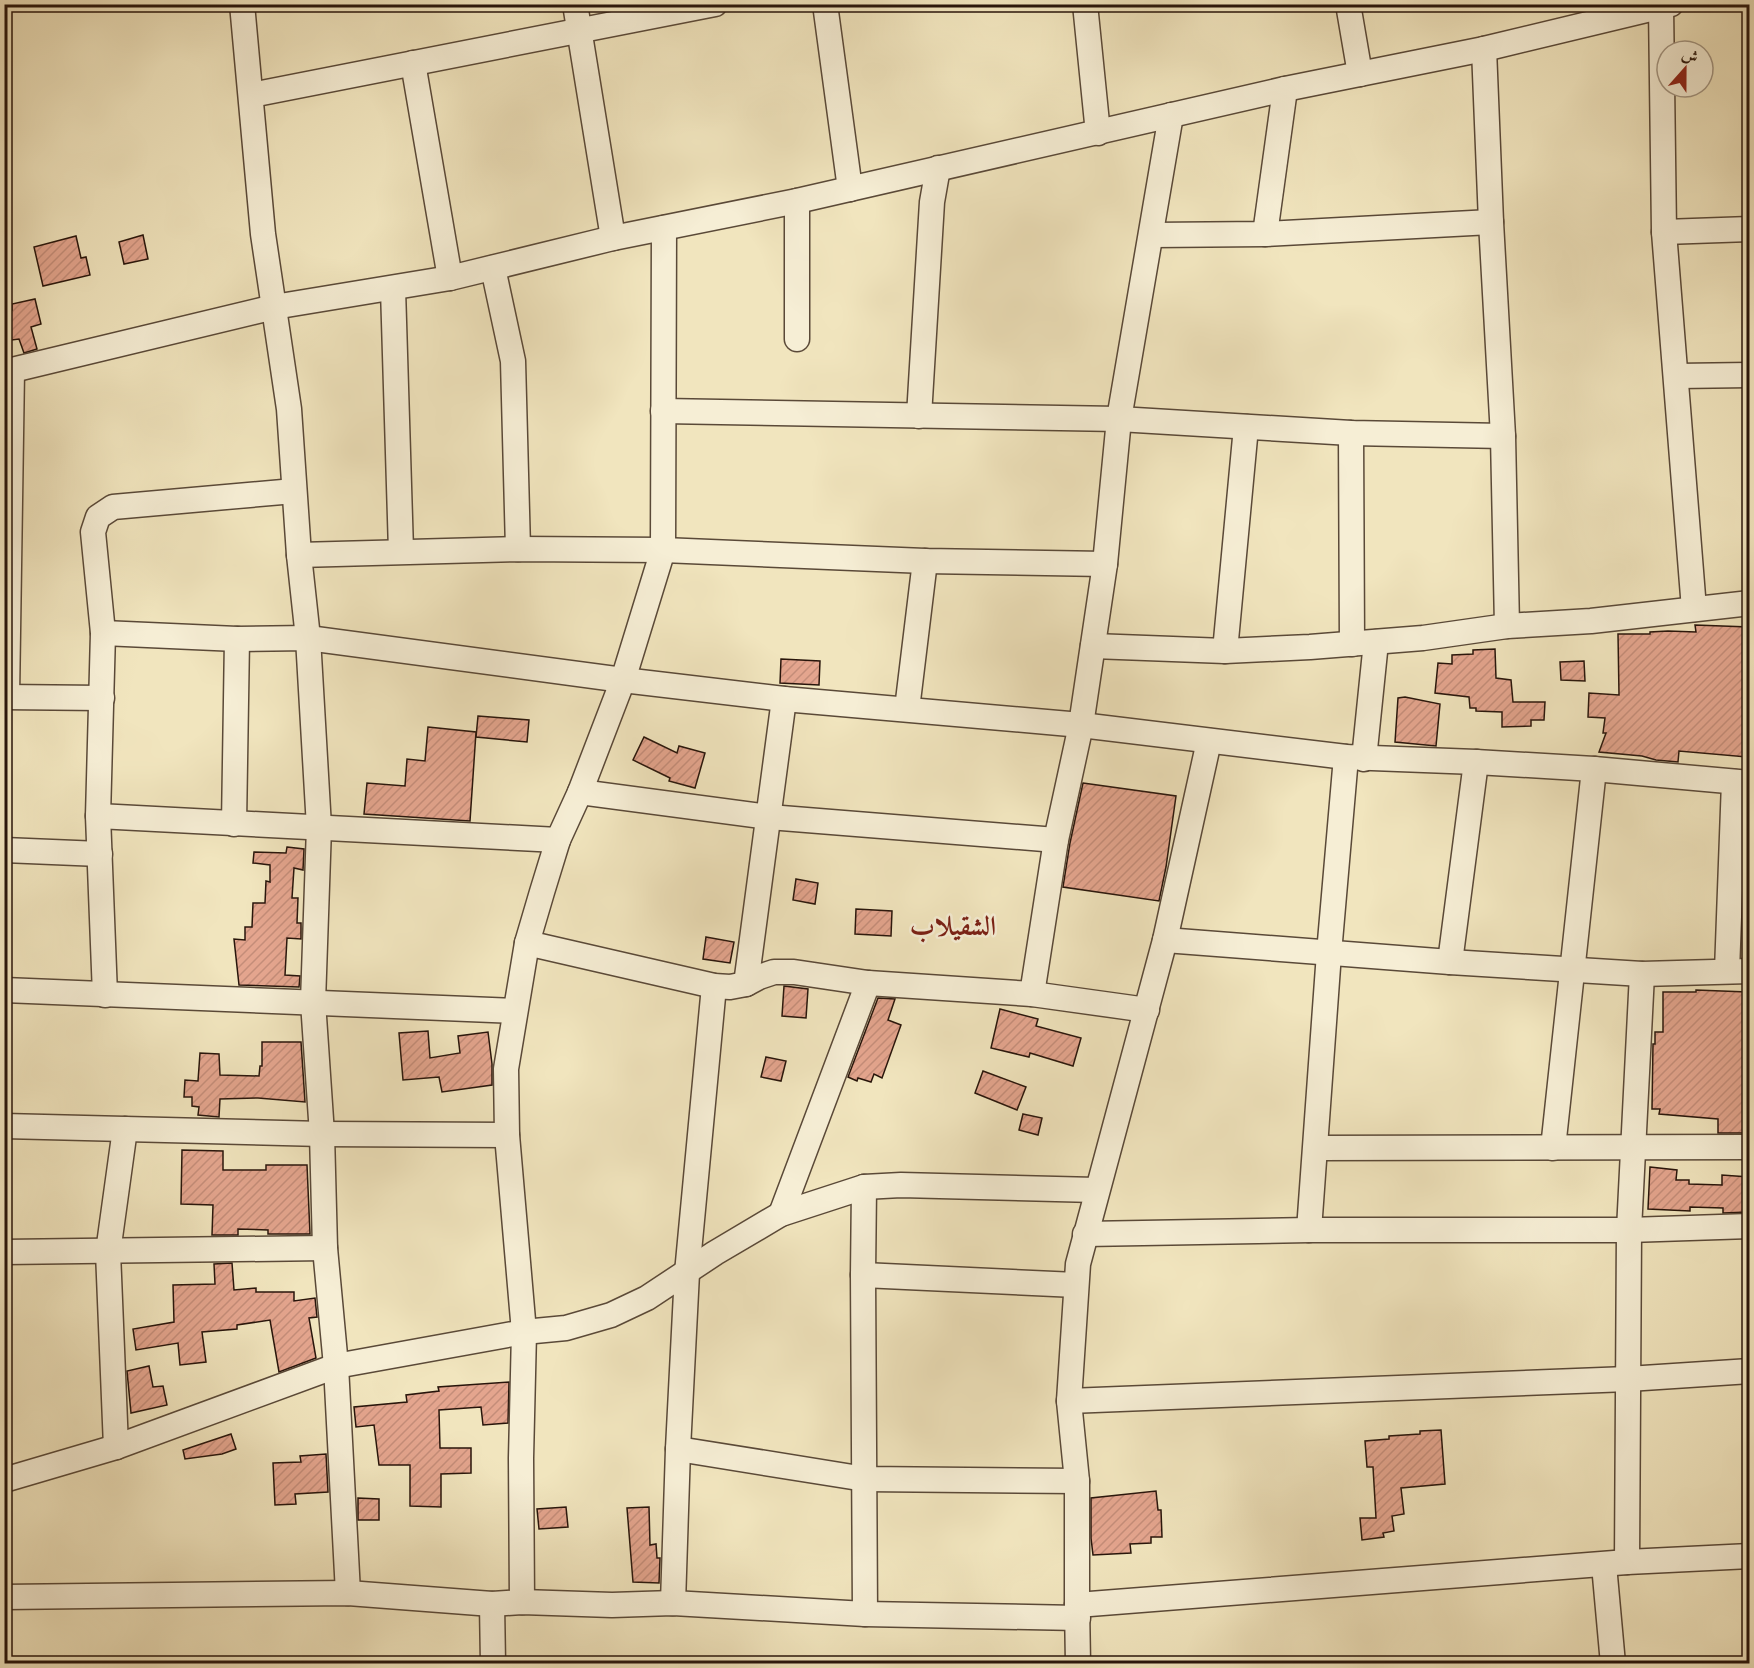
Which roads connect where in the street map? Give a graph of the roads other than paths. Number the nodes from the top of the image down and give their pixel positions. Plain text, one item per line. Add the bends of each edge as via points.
1 (242, 4) edge
2 (575, 4) edge
3 (715, 4) edge
4 (825, 4) edge
5 (1085, 4) edge
6 (1348, 4) edge
7 (1666, 5) edge
8 (1625, 10) edge
9 (578, 31) junction
10 (1484, 49) junction
11 (413, 63) junction
12 (1359, 74) junction
13 (1285, 89) junction
14 (251, 95) junction
15 (1171, 115) junction
16 (1098, 133) junction
17 (938, 168) junction
18 (850, 189) junction
19 (797, 201) junction
20 (1491, 222) junction
21 (664, 228) junction
22 (1749, 229) edge
23 (1664, 232) junction
24 (1265, 234) junction
25 (1152, 235) junction
26 (613, 238) junction
27 (493, 268) junction
28 (450, 278) junction
29 (393, 289) junction
30 (274, 307) junction
31 (796, 339) dead end
32 (8, 371) edge
33 (1677, 375) junction
34 (1749, 375) edge
35 (663, 411) junction
36 (919, 416) junction
37 (1119, 419) junction
38 (1246, 427) junction
39 (1351, 433) junction
40 (1503, 436) junction
41 (294, 491) junction
42 (518, 549) junction
43 (663, 550) junction
44 (402, 551) junction
45 (299, 555) junction
46 (925, 561) junction
47 (1105, 564) junction
48 (1749, 603) edge
49 (1694, 609) junction
50 (1507, 626) junction
51 (103, 633) junction
52 (308, 638) junction
53 (237, 639) junction
54 (1376, 642) junction
55 (1352, 644) junction
56 (1093, 645) junction
57 (1225, 651) junction
58 (623, 680) junction
59 (6, 697) edge
60 (102, 698) junction
61 (784, 699) junction
62 (907, 709) junction
63 (1081, 725) junction
64 (1209, 741) junction
65 (1355, 758) junction
66 (1476, 762) junction
67 (1594, 770) junction
68 (1742, 782) edge
69 (580, 792) junction
70 (98, 816) junction
71 (769, 817) junction
72 (234, 824) junction
73 (319, 827) junction
74 (558, 840) junction
75 (1056, 840) junction
76 (4, 850) edge
77 (100, 854) junction
78 (1165, 940) junction
79 (527, 943) junction
80 (1329, 953) junction
81 (1450, 962) junction
82 (1572, 970) junction
83 (1738, 971) edge
84 (1642, 974) junction
85 (868, 982) junction
86 (746, 984) junction
87 (714, 986) junction
88 (4, 990) edge
89 (1032, 994) junction
90 (105, 995) junction
91 (314, 1002) junction
92 (1147, 1010) junction
93 (515, 1011) junction
94 (4, 1126) edge
95 (125, 1129) junction
96 (322, 1134) junction
97 (507, 1135) junction
98 (1632, 1147) junction
99 (1749, 1147) edge
100 (1317, 1148) junction
101 (1553, 1148) junction
102 (864, 1186) junction
103 (1096, 1190) junction
104 (781, 1214) junction
105 (1749, 1226) edge
106 (1310, 1230) junction
107 (1629, 1230) junction
108 (1085, 1234) junction
109 (325, 1248) junction
110 (4, 1252) edge
111 (108, 1252) junction
112 (687, 1273) junction
113 (863, 1275) junction
114 (1076, 1285) junction
115 (524, 1332) junction
116 (336, 1366) junction
117 (1749, 1371) edge
118 (1628, 1379) junction
119 (1069, 1401) junction
120 (116, 1447) junction
121 (678, 1449) junction
122 (865, 1479) junction
123 (4, 1480) edge
124 (1077, 1480) junction
125 (1749, 1556) edge
126 (1615, 1564) junction
127 (348, 1593) junction
128 (4, 1597) edge
129 (522, 1602) junction
130 (673, 1603) junction
131 (492, 1604) junction
132 (1078, 1611) junction
133 (865, 1614) junction
134 (493, 1664) edge
135 (1078, 1664) edge
136 (1613, 1664) edge

1 - 14 street
2 - 9 street
3 - 9 street
4 - 18 street
5 - 16 street
6 - 12 street
7 - 8 street
7 - 23 street
8 - 10 street
9 - 11 street
9 - 26 street
10 - 12 street
10 - 20 street
11 - 14 street
11 - 28 street
12 - 13 street
13 - 15 street
13 - 24 street
14 - 30 street via 263,234
15 - 16 street
15 - 25 street
16 - 17 street
17 - 18 street
17 - 36 street via 932,202
18 - 19 street
19 - 21 street
19 - 31 street
20 - 24 street
20 - 40 street
21 - 26 street
21 - 35 street
22 - 23 street
23 - 33 street
24 - 25 street
25 - 37 street
26 - 27 street
27 - 28 street
27 - 42 street via 513,361
28 - 29 street
29 - 30 street
29 - 44 street
30 - 32 street
30 - 41 street via 289,410
32 - 59 street
33 - 34 street
33 - 49 street
35 - 36 street
35 - 43 street
36 - 37 street
37 - 38 street
37 - 47 street
38 - 39 street
38 - 57 street
39 - 40 street
39 - 55 street
40 - 50 street
41 - 45 street
41 - 51 street via 113,507 98,517 93,532
42 - 43 street
42 - 44 street
43 - 46 street
43 - 58 street
44 - 45 street
45 - 52 street
46 - 47 street
46 - 62 street
47 - 56 street
48 - 49 street
49 - 50 street
50 - 54 street
51 - 53 street
51 - 60 street
52 - 53 street
52 - 58 street
52 - 73 street
53 - 72 street
54 - 55 street
54 - 65 street
55 - 57 street
56 - 57 street
56 - 63 street
58 - 61 street
58 - 69 street
59 - 60 street
60 - 70 street
61 - 62 street
61 - 71 street
62 - 63 street
63 - 64 street
63 - 75 street
64 - 65 street
64 - 78 street
65 - 66 street
65 - 80 street
66 - 67 street
66 - 81 street
67 - 68 street
67 - 82 street
68 - 83 street
69 - 71 street
69 - 74 street
70 - 72 street
70 - 77 street
71 - 75 street
71 - 86 street
72 - 73 street
73 - 74 street
73 - 91 street
74 - 79 street
75 - 89 street
76 - 77 street
77 - 90 street
78 - 80 street
78 - 92 street
79 - 87 street
79 - 93 street
80 - 81 street
80 - 100 street
81 - 82 street
82 - 84 street
82 - 101 street
83 - 84 street
84 - 98 street
85 - 86 street via 774,972
85 - 89 street
85 - 104 street
86 - 87 street
87 - 112 street
88 - 90 street
89 - 92 street
90 - 91 street
91 - 93 street
91 - 96 street
92 - 103 street
93 - 97 street via 506,1069
94 - 95 street
95 - 96 street
95 - 111 street
96 - 97 street
96 - 109 street
97 - 115 street
98 - 99 street
98 - 101 street
98 - 107 street
100 - 101 street
100 - 106 street
102 - 103 street
102 - 104 street
102 - 113 street
103 - 108 street
104 - 112 street
105 - 107 street
106 - 107 street
106 - 108 street
107 - 118 street
108 - 114 street
109 - 111 street
109 - 116 street
110 - 111 street
111 - 120 street
112 - 115 street via 611,1316 566,1328
112 - 121 street
113 - 114 street
113 - 122 street
114 - 119 street
115 - 116 street
115 - 129 street
116 - 120 street
116 - 127 street
117 - 118 street
118 - 119 street
118 - 126 street
119 - 124 street
120 - 123 street
121 - 122 street
121 - 130 street
122 - 124 street
122 - 133 street
124 - 132 street
125 - 126 street
126 - 132 street
126 - 136 street
127 - 128 street
127 - 131 street
129 - 130 street
129 - 131 street
130 - 133 street
131 - 134 street
132 - 133 street
132 - 135 street

